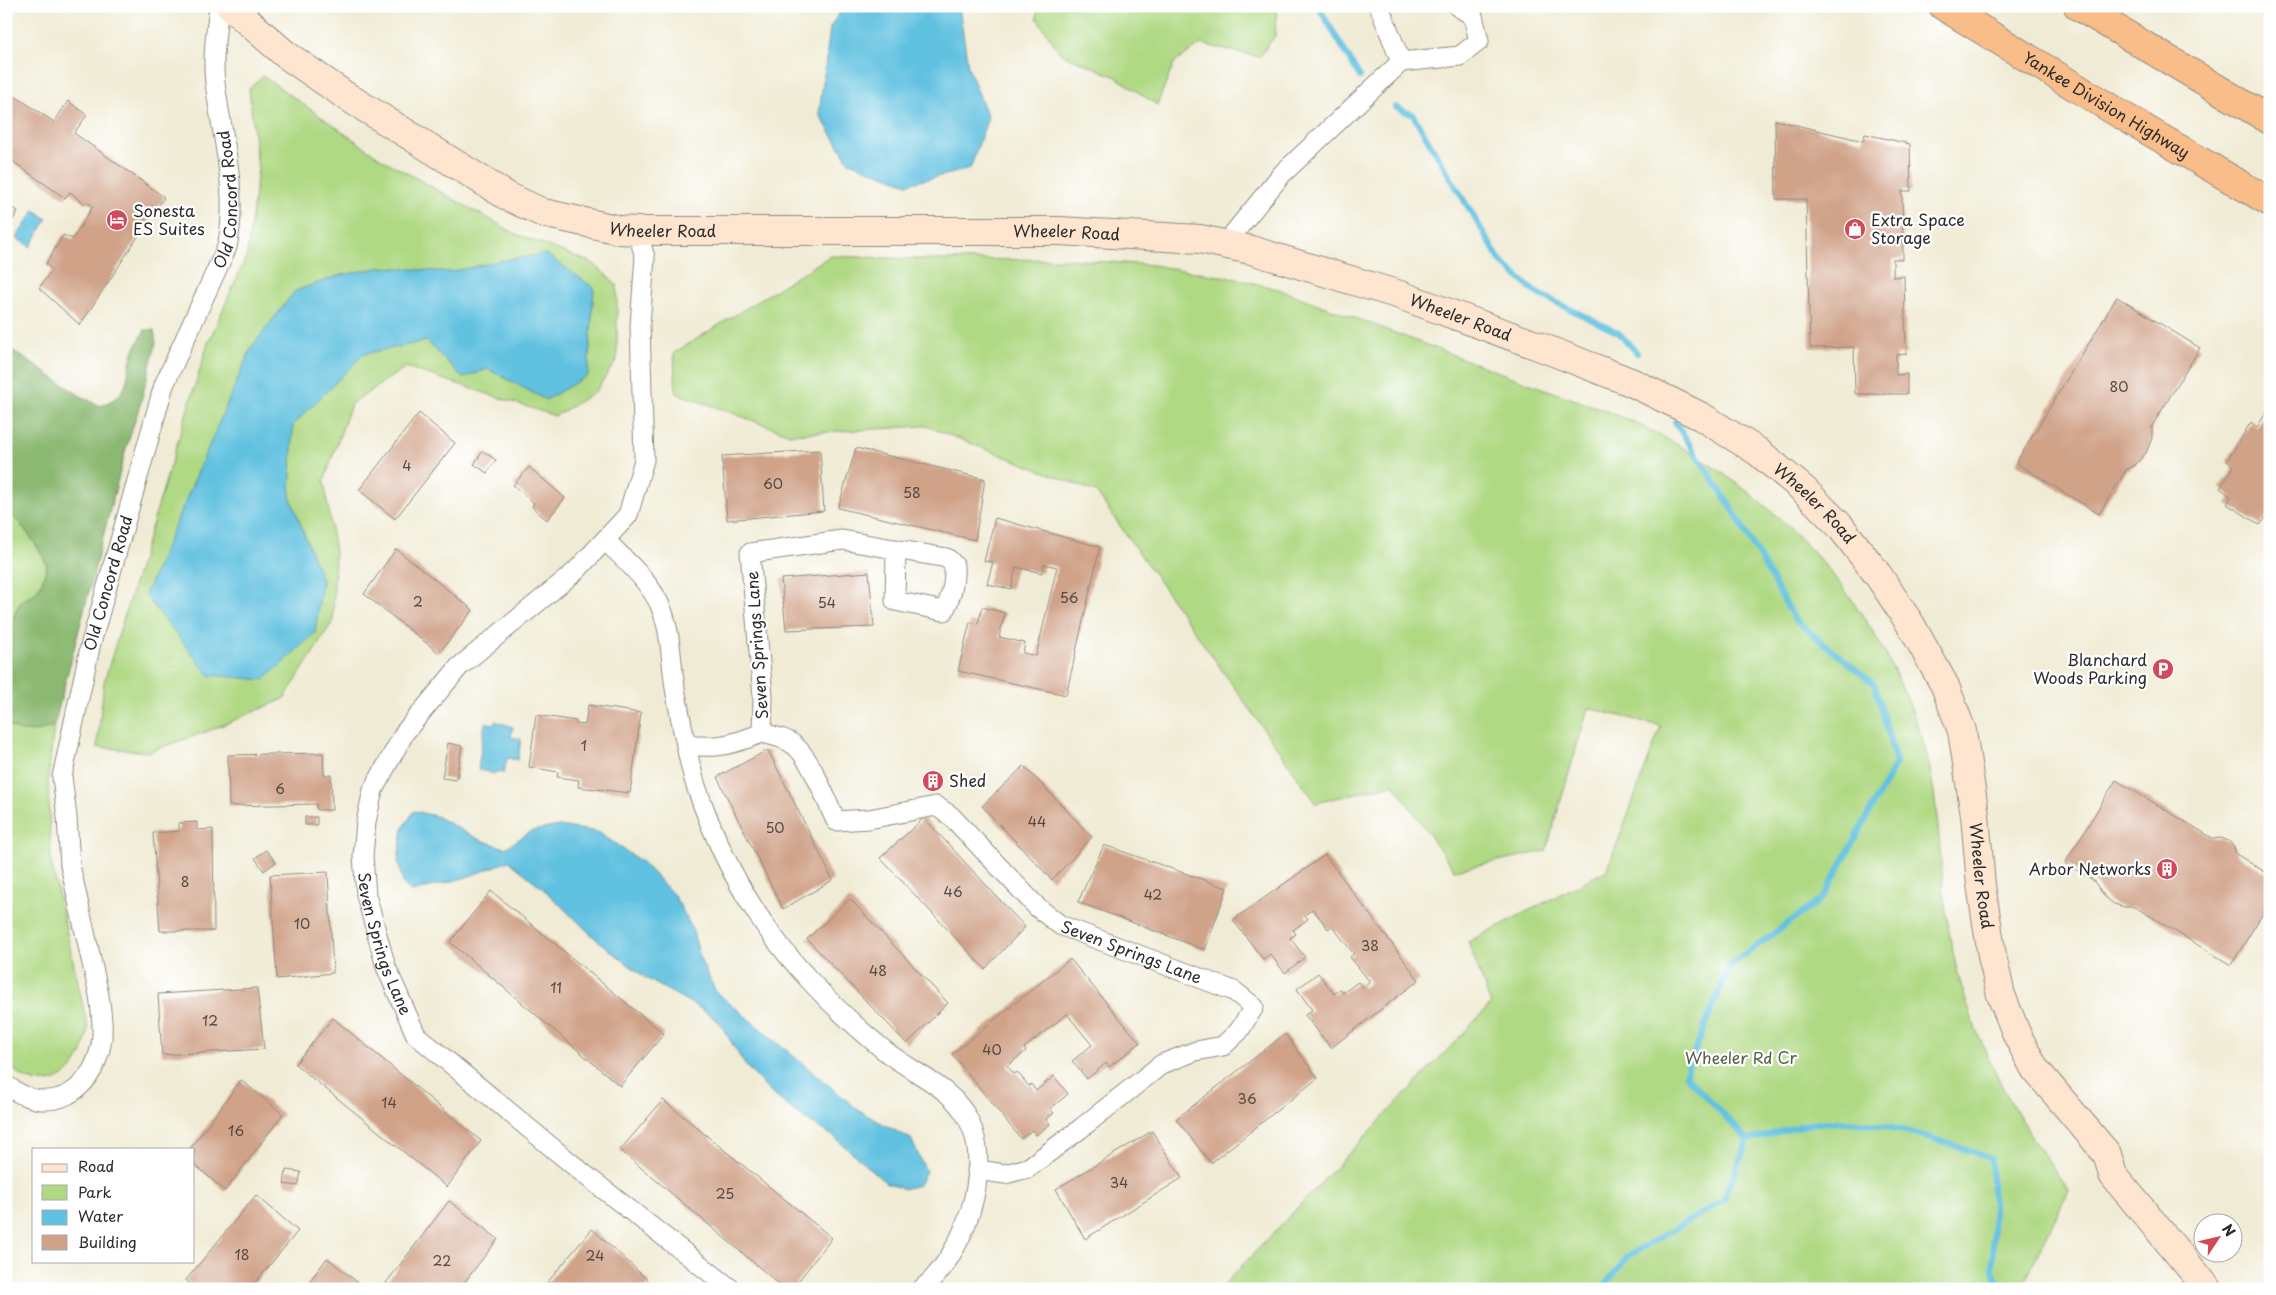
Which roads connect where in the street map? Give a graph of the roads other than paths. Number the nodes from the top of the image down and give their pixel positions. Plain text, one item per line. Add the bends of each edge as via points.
1 (219, 6) edge
2 (230, 6) edge
3 (1379, 6) edge
4 (1457, 6) edge
5 (1943, 6) edge
6 (2078, 6) edge
7 (1401, 62) junction
8 (2270, 120) edge
9 (2270, 202) edge
10 (638, 231) junction
11 (1225, 244) junction
12 (606, 541) junction
13 (896, 550) dead end
14 (762, 733) junction
15 (687, 745) junction
16 (6, 1085) edge
17 (977, 1170) junction
18 (731, 1289) edge
19 (922, 1289) edge
20 (2208, 1289) edge

1 - 16 street, Old Concord Road via 214,43 215,82 232,202 232,225 227,247 164,385 91,643 62,777 70,866 99,995 101,1044 97,1058 83,1081 61,1098 47,1101 30,1098
2 - 10 main road, Wheeler Road via 285,54 346,96 507,196 542,212 620,230
3 - 7 street
4 - 7 street via 1472,16 1480,41 1460,56
5 - 9 highway, Yankee Division Highway
6 - 8 highway
7 - 11 street via 1282,174
10 - 11 main road, Wheeler Road via 1059,231 1200,238
10 - 12 street, Seven Springs Lane via 645,256 640,325 644,460 628,515
11 - 20 main road, Wheeler Road via 1400,294 1633,383 1702,417 1757,451 1803,489 1840,526 1916,632 1945,686 1962,731 1976,815 1981,885 1992,956 2001,995 2017,1035 2035,1069 2107,1154 2113,1175
12 - 15 street via 652,591 663,611
12 - 18 street, Seven Springs Lane via 576,571 460,666 405,732 373,790 363,856 366,895 386,967 416,1035 584,1174
13 - 14 street, Seven Springs Lane via 842,540 750,553 763,696
14 - 15 street, Seven Springs Lane via 737,743 711,748
14 - 17 street, Seven Springs Lane via 795,745 820,785 836,821 869,820 936,806 951,816 1037,907 1060,925 1234,990 1254,1007 1239,1031 1223,1046 1196,1051 1162,1064 1028,1168 1005,1174
15 - 17 street via 696,785 713,828 756,914 834,1005 885,1051 939,1086 954,1100 970,1122 976,1142
17 - 19 street via 973,1203 966,1224 951,1253

